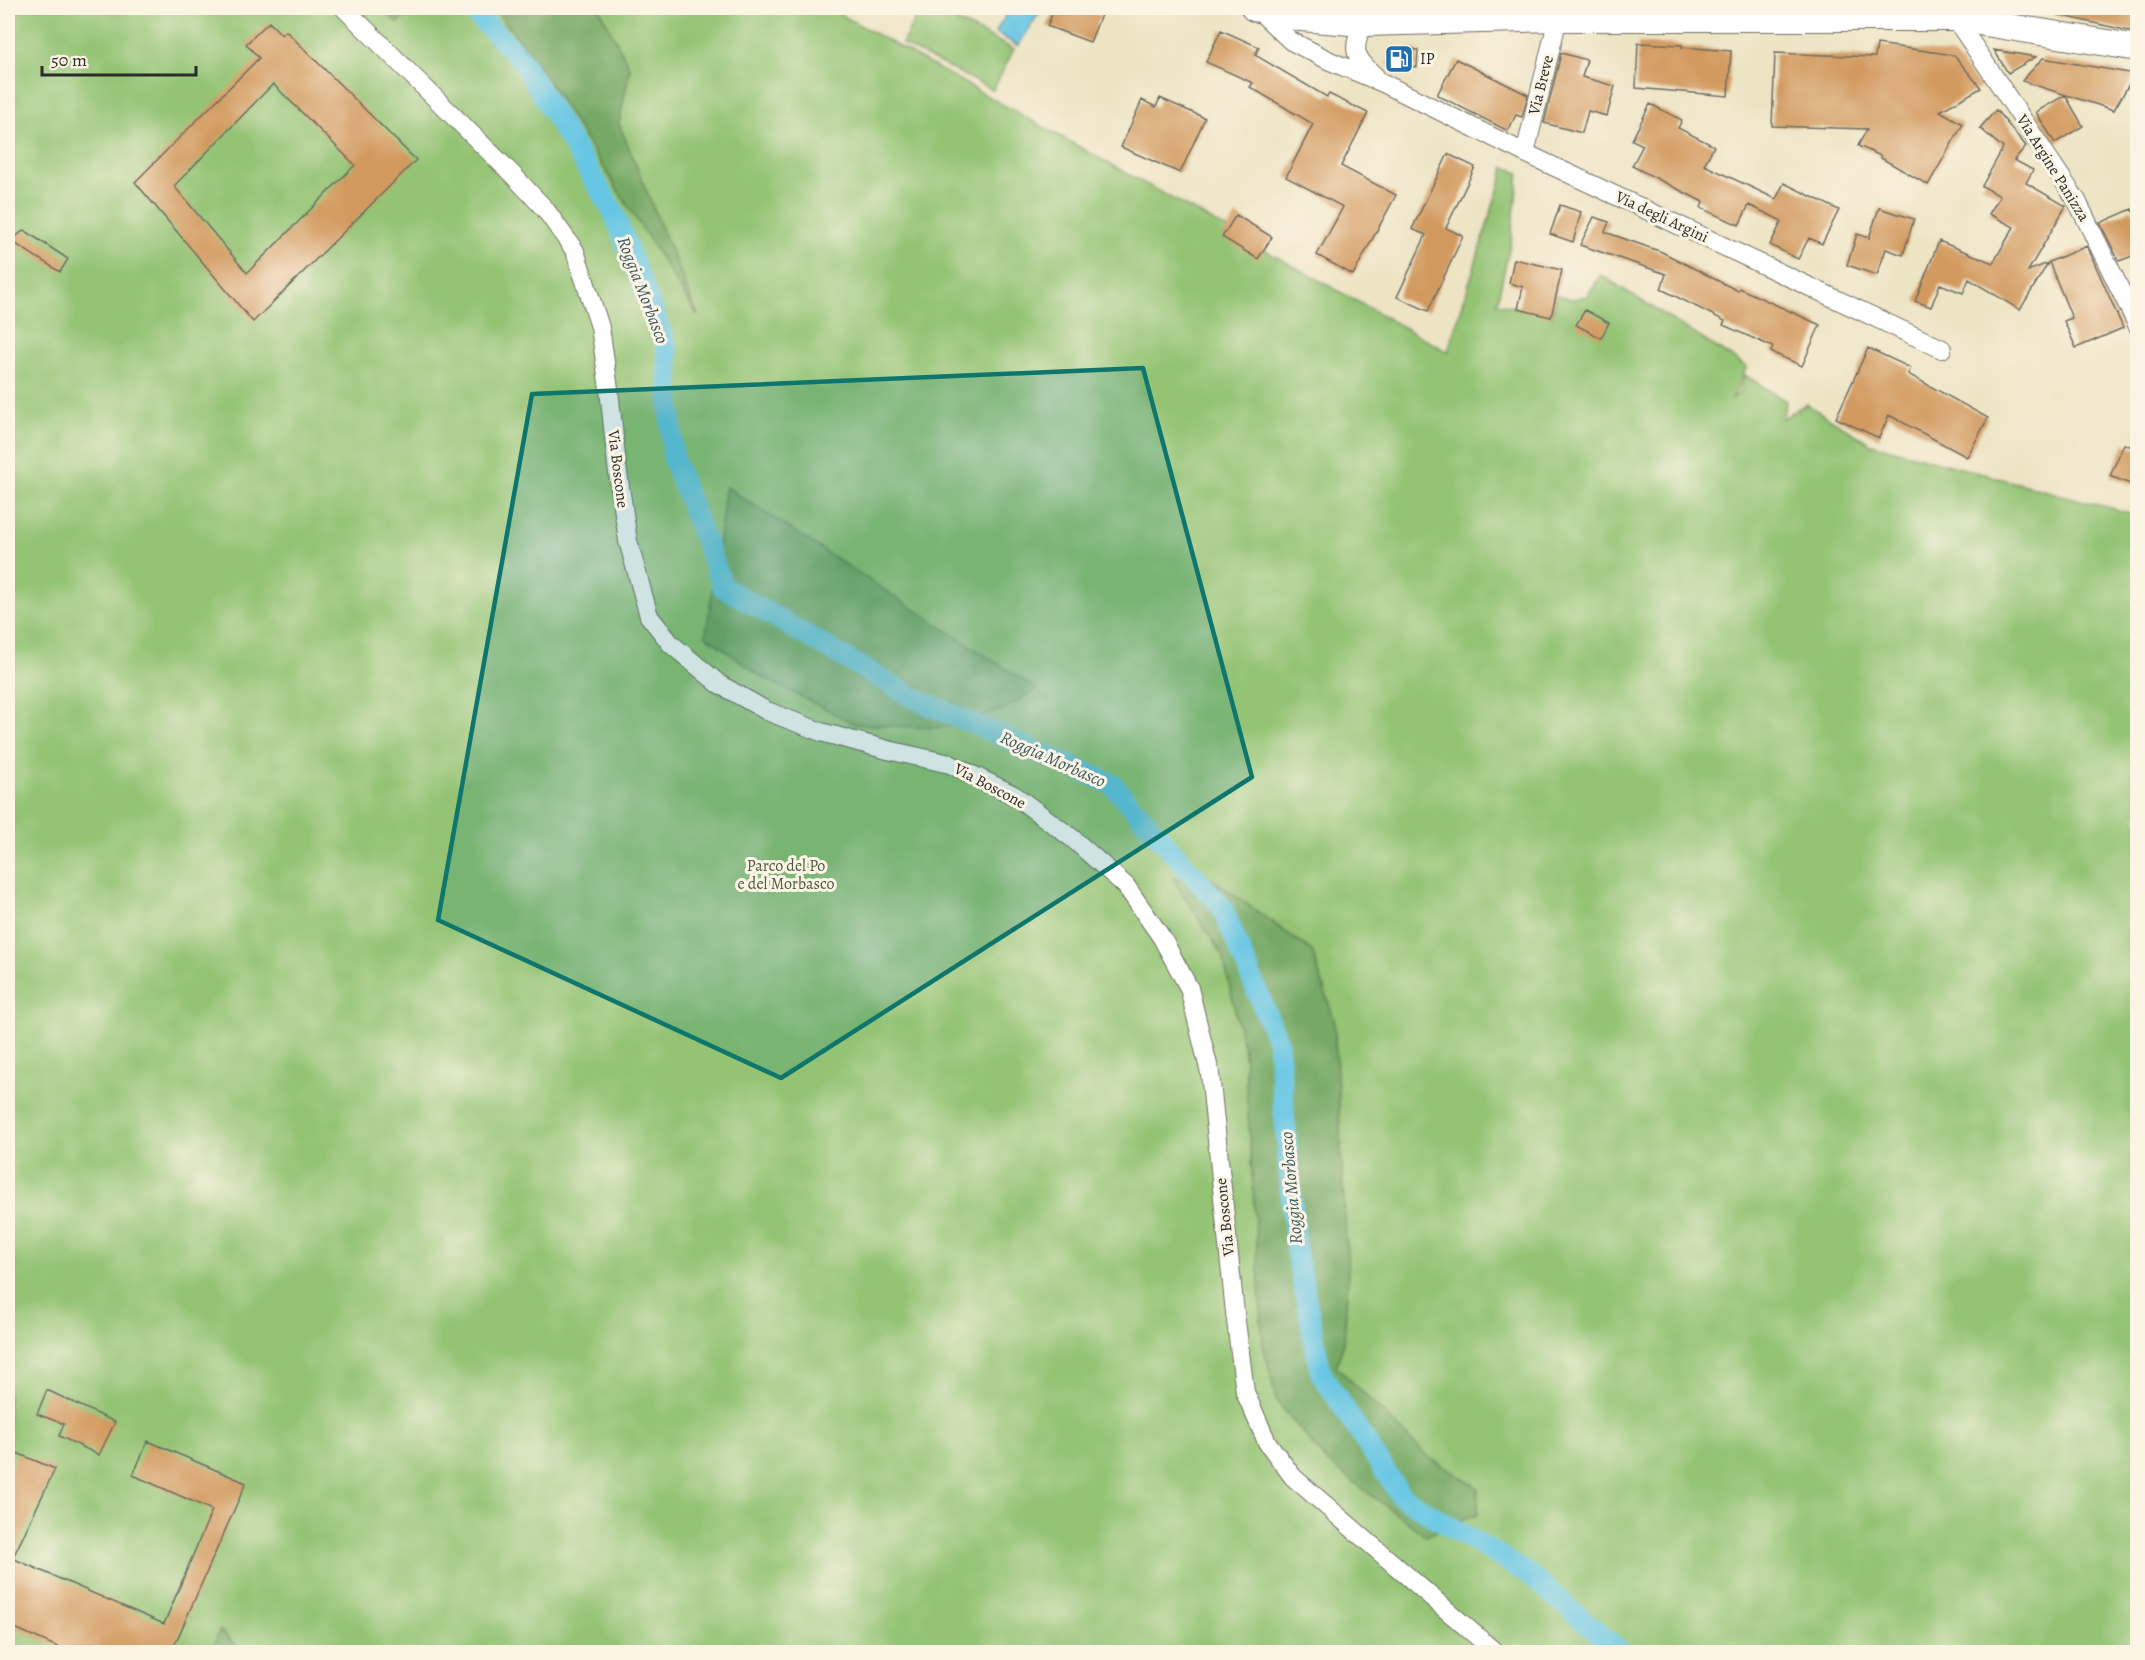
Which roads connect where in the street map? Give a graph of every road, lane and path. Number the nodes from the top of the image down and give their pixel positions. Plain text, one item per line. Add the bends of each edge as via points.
1 (344, 8) edge
2 (1256, 8) edge
3 (1558, 18) junction
4 (1955, 18) junction
5 (1363, 22) junction
6 (2138, 48) edge
7 (1383, 83) junction
8 (1525, 153) junction
9 (2138, 326) edge
10 (1942, 349) dead end
11 (1495, 1653) edge

1 - 11 street, Via Boscone via 513,175 545,209 575,251 600,327 628,541 649,616 671,644 719,684 767,711 821,732 950,764 1014,795 1072,838 1126,886 1162,938 1189,988 1210,1073 1245,1392 1267,1442 1293,1477
2 - 5 street via 1301,18
2 - 7 street, Via degli Argini via 1291,41
3 - 4 street
3 - 5 street
3 - 8 street, Via Breve
4 - 6 street
4 - 9 street, Via Argine Panizza via 2077,201
5 - 7 street, Via degli Argini via 1355,53
7 - 8 street, Via degli Argini
8 - 10 street, Via degli Argini

